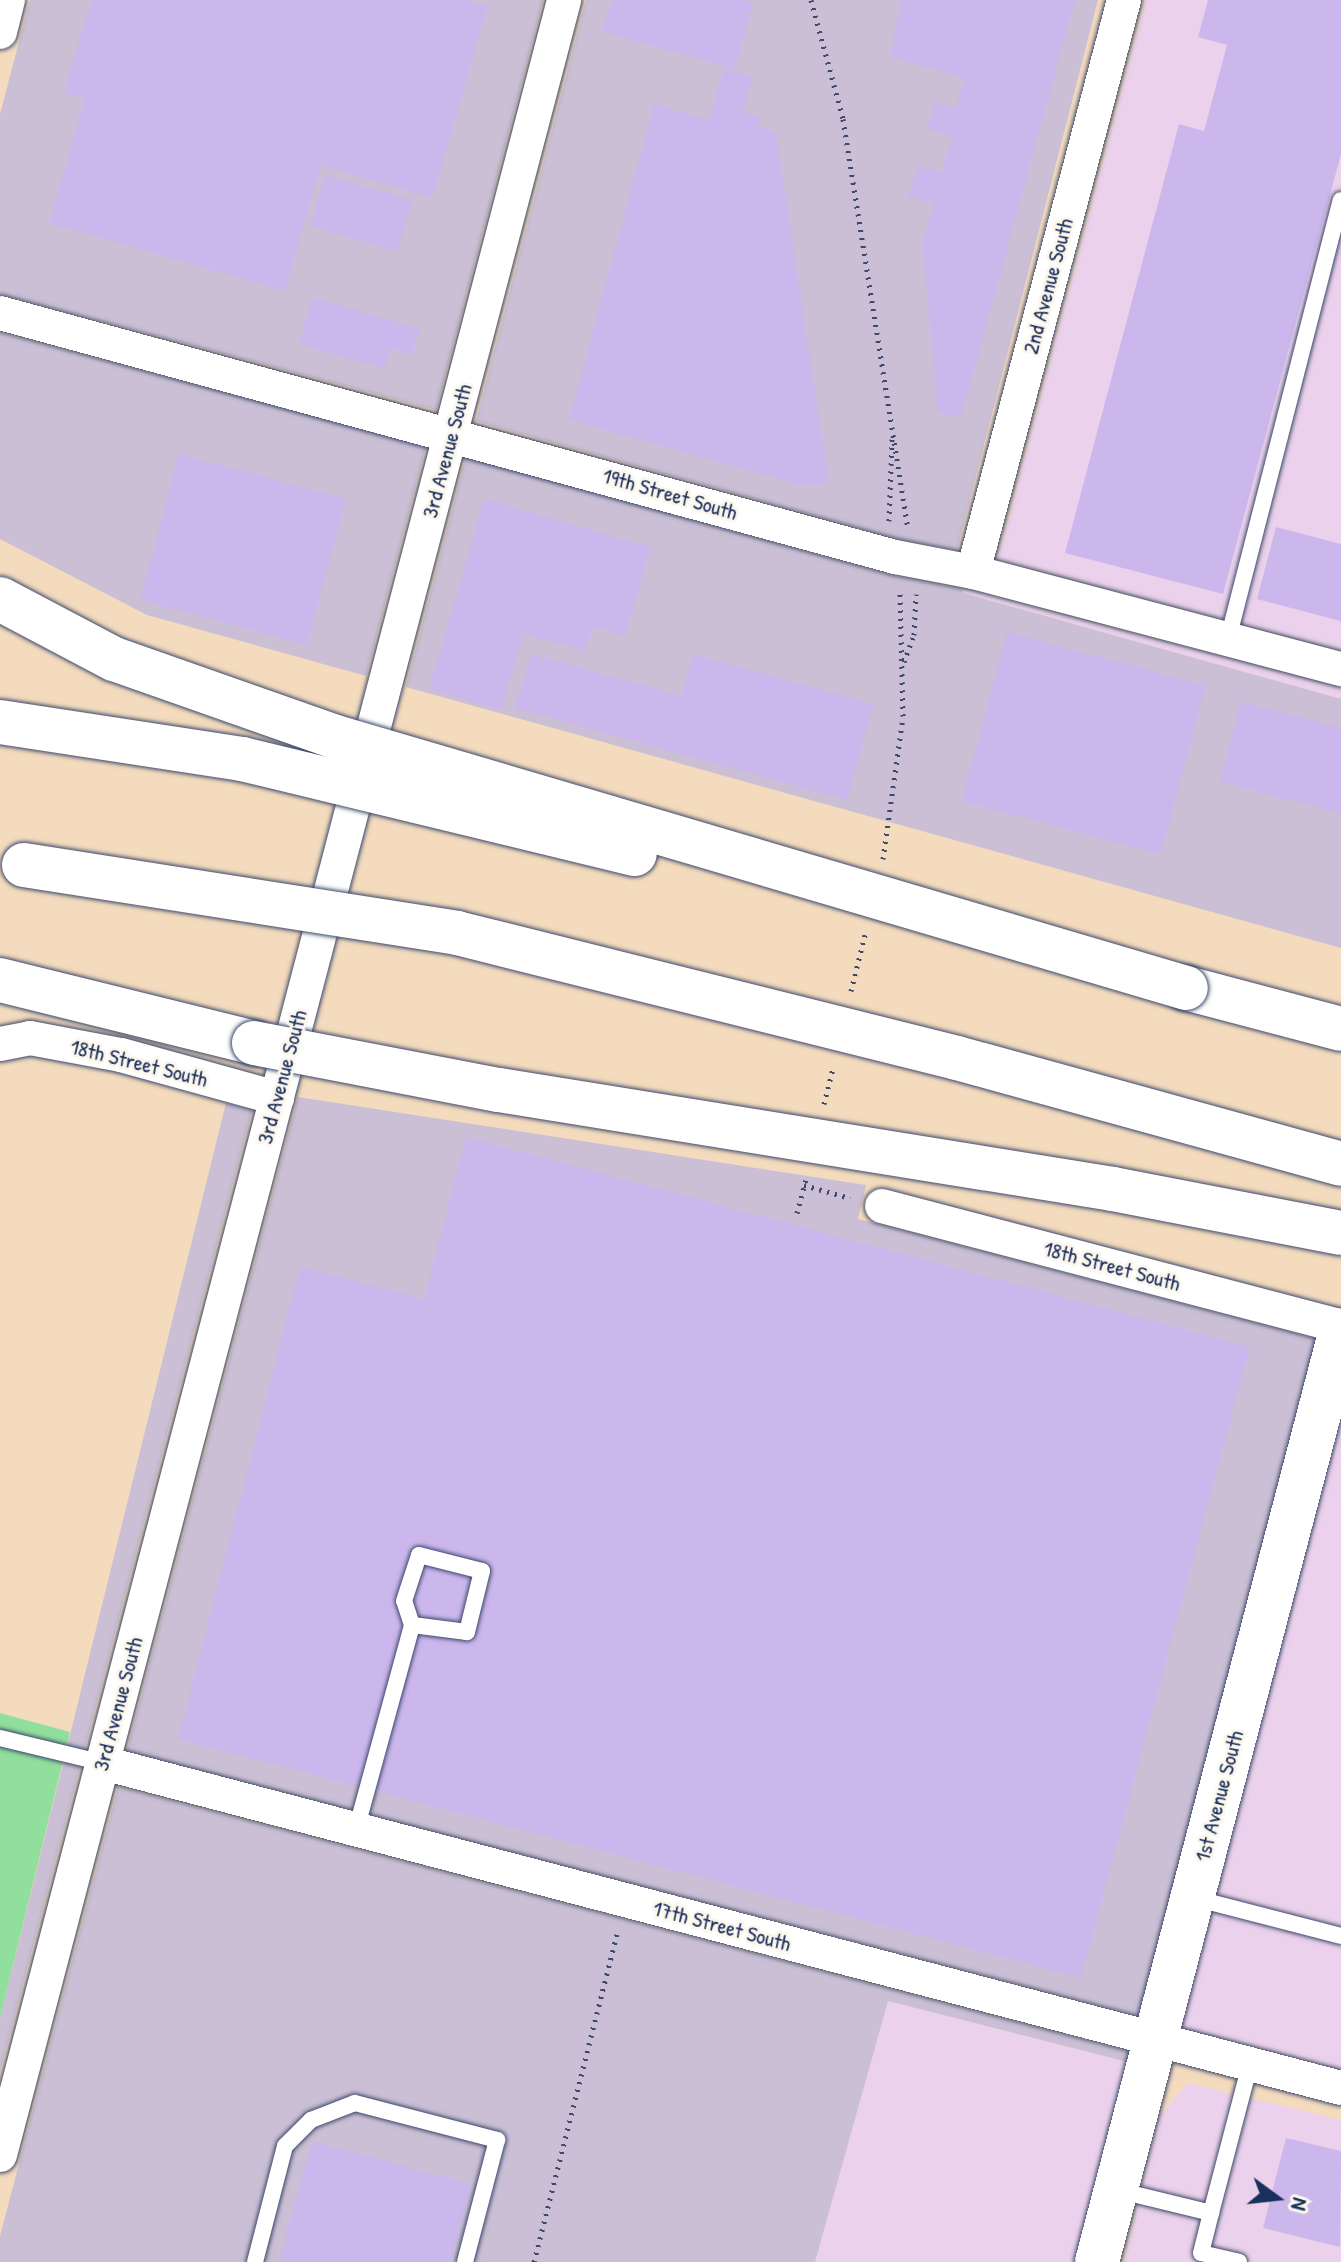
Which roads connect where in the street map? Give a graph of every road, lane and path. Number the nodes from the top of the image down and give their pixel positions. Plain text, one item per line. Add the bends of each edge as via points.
1 (8, 0) edge
2 (564, 0) edge
3 (811, 0) edge
4 (1124, 0) edge
5 (0, 32) edge
6 (1341, 200) edge
7 (0, 313) edge
8 (451, 433) junction
9 (892, 439) junction
10 (907, 522) dead end
11 (890, 524) dead end
12 (973, 572) junction
13 (900, 590) dead end
14 (916, 590) dead end
15 (0, 599) edge
16 (1228, 639) junction
17 (903, 664) junction
18 (1341, 669) edge
19 (0, 722) edge
20 (0, 867) edge
21 (882, 867) dead end
22 (867, 927) dead end
23 (0, 980) edge
24 (1186, 988) junction
25 (848, 1003) dead end
26 (1341, 1029) edge
27 (0, 1044) edge
28 (834, 1064) dead end
29 (277, 1098) junction
30 (823, 1109) dead end
31 (1341, 1164) edge
32 (808, 1170) dead end
33 (804, 1185) junction
34 (882, 1206) joint
35 (797, 1213) dead end
36 (1341, 1233) edge
37 (1341, 1328) edge
38 (412, 1625) junction
39 (0, 1738) edge
40 (103, 1763) junction
41 (356, 1830) junction
42 (1193, 1898) junction
43 (626, 1901) junction
44 (1341, 1936) edge
45 (1155, 2039) junction
46 (1250, 2064) junction
47 (1341, 2088) edge
48 (0, 2155) edge
49 (1116, 2189) junction
50 (1211, 2213) junction
51 (255, 2262) edge
52 (465, 2262) edge
53 (534, 2262) edge
54 (1097, 2262) edge
55 (1239, 2262) edge

1 - 5 street
2 - 8 street, 3rd Avenue South
3 - 9 path via 843,119
4 - 12 street, 2nd Avenue South
6 - 16 lane
7 - 8 street, 19th Street South
8 - 12 street, 19th Street South via 895,557
8 - 29 street, 3rd Avenue South
9 - 10 path
9 - 11 path
12 - 16 street, 19th Street South
13 - 17 path
14 - 17 path via 917,620
15 - 24 main road, bridge via 114,659 336,737
16 - 18 street, 19th Street South
17 - 21 path via 900,746
19 - 24 main road, bridge via 242,759
20 - 31 main road, bridge via 24,865 457,933 957,1058
22 - 25 path
23 - 36 main road, bridge via 254,1043 499,1090 1113,1189
24 - 26 main road
27 - 29 street, 18th Street South via 30,1038 121,1055
28 - 30 path
29 - 40 street, 3rd Avenue South
32 - 33 path
33 - 34 path
33 - 35 path
34 - 37 street, 18th Street South
37 - 42 main road, 1st Avenue South
38 - 38 lane via 467,1632 482,1571 419,1555 404,1601
38 - 41 lane
39 - 40 lane
40 - 41 street, 17th Street South
40 - 48 street, 3rd Avenue South
41 - 43 street, 17th Street South
42 - 44 lane
42 - 45 main road, 1st Avenue South
43 - 45 street, 17th Street South
43 - 53 path
45 - 46 street, 17th Street South
45 - 49 main road, 1st Avenue South
46 - 47 street, 17th Street South
46 - 50 lane
49 - 50 lane
49 - 54 main road, 1st Avenue South
50 - 55 lane via 1201,2253
51 - 52 lane via 285,2146 311,2120 355,2103 497,2140

